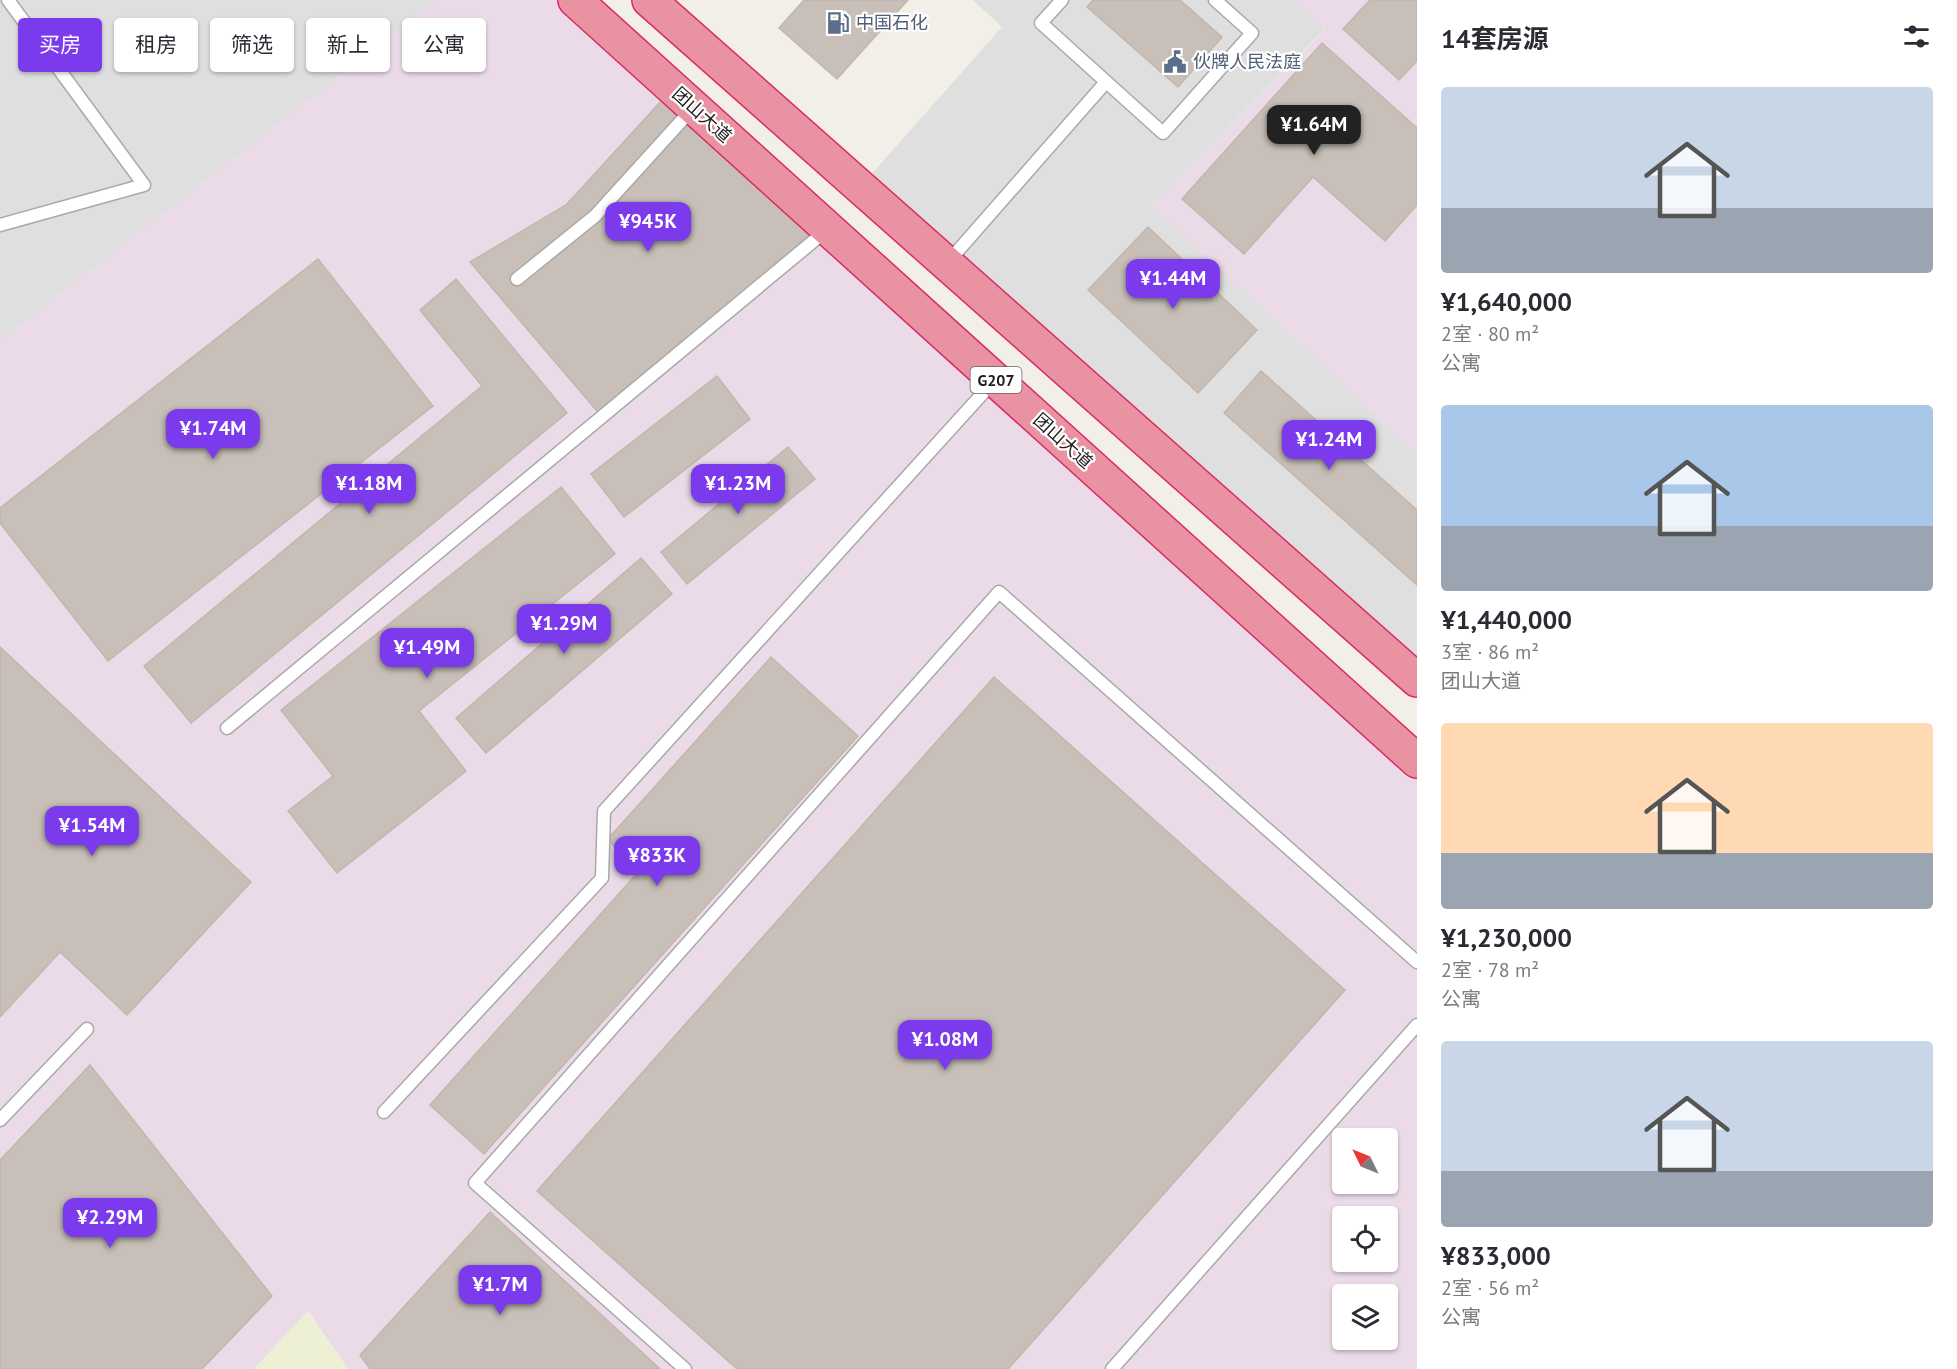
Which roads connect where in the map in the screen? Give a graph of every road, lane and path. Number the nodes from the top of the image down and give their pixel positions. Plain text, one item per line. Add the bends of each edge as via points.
1 (8, 0) edge
2 (575, 0) edge
3 (650, 0) edge
4 (1062, 0) edge
5 (1215, 0) edge
6 (1106, 81) junction
7 (694, 107) junction
8 (0, 225) edge
9 (828, 228) junction
10 (947, 263) junction
11 (517, 279) dead end
12 (995, 380) junction
13 (1417, 680) edge
14 (227, 728) dead end
15 (1417, 760) edge
16 (1417, 962) edge
17 (1417, 1025) edge
18 (87, 1029) dead end
19 (384, 1112) dead end
20 (0, 1120) edge
21 (685, 1369) edge
22 (1112, 1369) edge

1 - 8 lane via 144,185
2 - 7 highway, 团山大道 / G207
3 - 10 highway
4 - 6 lane via 1041,23
5 - 6 lane via 1252,33 1163,133
6 - 10 lane
7 - 9 highway, 团山大道 / G207
7 - 11 lane via 595,216
9 - 12 highway, 团山大道 / G207
9 - 14 lane
10 - 13 highway
12 - 15 highway, 团山大道 / G207
12 - 19 lane via 604,811 602,878
16 - 21 lane via 999,592 474,1182
17 - 22 lane
18 - 20 lane

